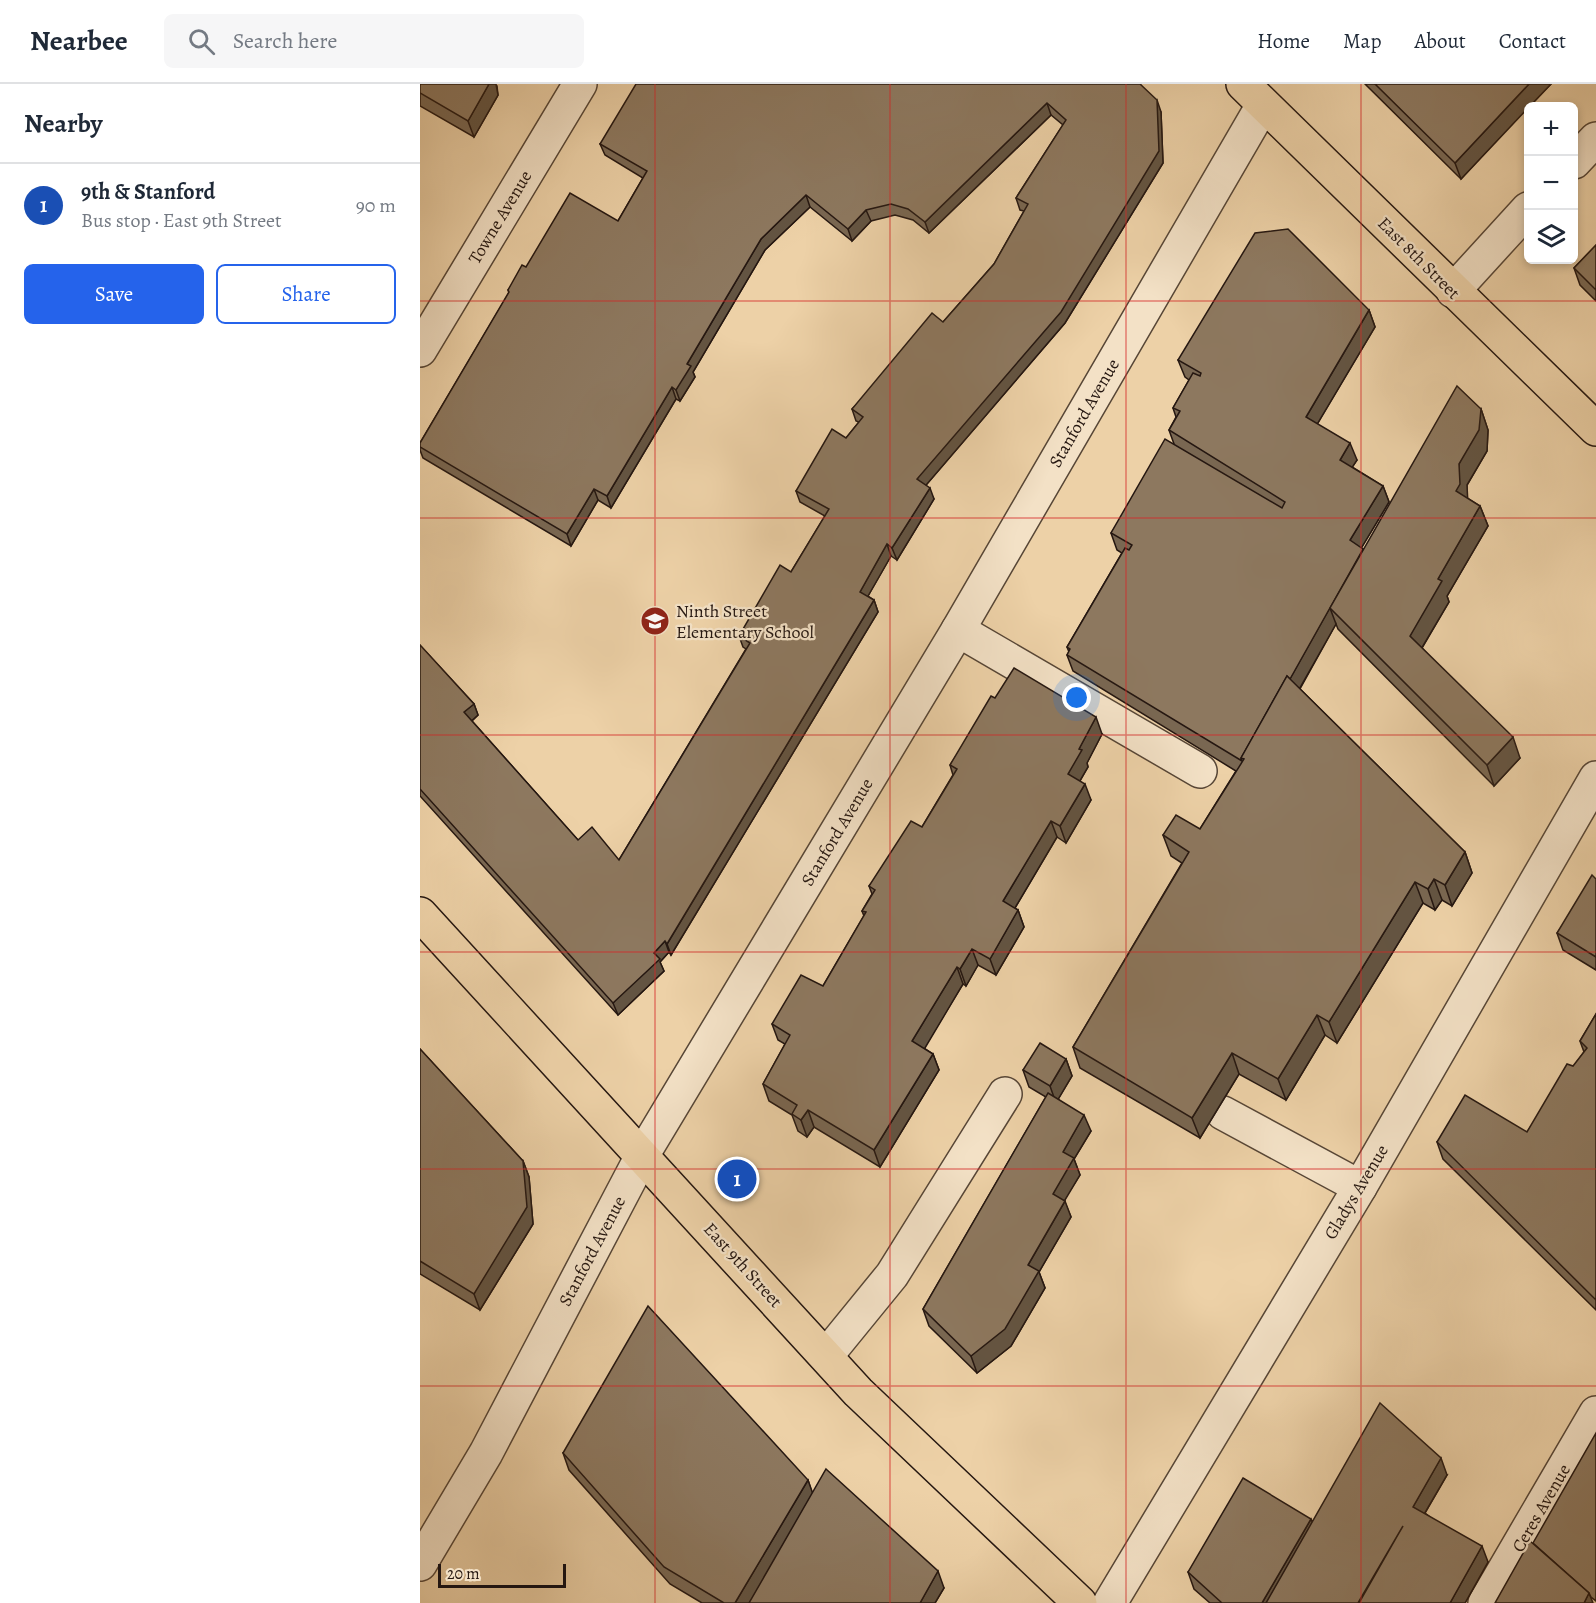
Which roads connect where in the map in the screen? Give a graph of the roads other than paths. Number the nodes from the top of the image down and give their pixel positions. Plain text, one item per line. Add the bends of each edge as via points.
1 (580, 84) edge
2 (1253, 94) edge
3 (1596, 139) edge
4 (1578, 158) edge
5 (1527, 210) edge
6 (1453, 291) junction
7 (420, 350) edge
8 (1596, 429) edge
9 (958, 630) junction
10 (1200, 771) dead end
11 (1596, 778) edge
12 (420, 914) edge
13 (1005, 1094) dead end
14 (1223, 1113) dead end
15 (642, 1154) junction
16 (1360, 1187) junction
17 (826, 1356) junction
18 (1596, 1413) edge
19 (420, 1564) edge
20 (1067, 1599) edge
21 (1110, 1603) edge
22 (1485, 1603) edge

1 - 7 street, Towne Avenue
2 - 6 main road, East 8th Street
2 - 9 street, Stanford Avenue
3 - 4 street
5 - 6 street
6 - 8 main road, East 8th Street
9 - 10 street
9 - 15 street, Stanford Avenue
11 - 16 street, Gladys Avenue
12 - 15 main road, East 9th Street
13 - 17 street via 892,1275
14 - 16 street
15 - 17 main road, East 9th Street
15 - 19 street, Stanford Avenue via 486,1453
16 - 21 street, Gladys Avenue
17 - 20 main road, East 9th Street
18 - 22 street, Ceres Avenue

